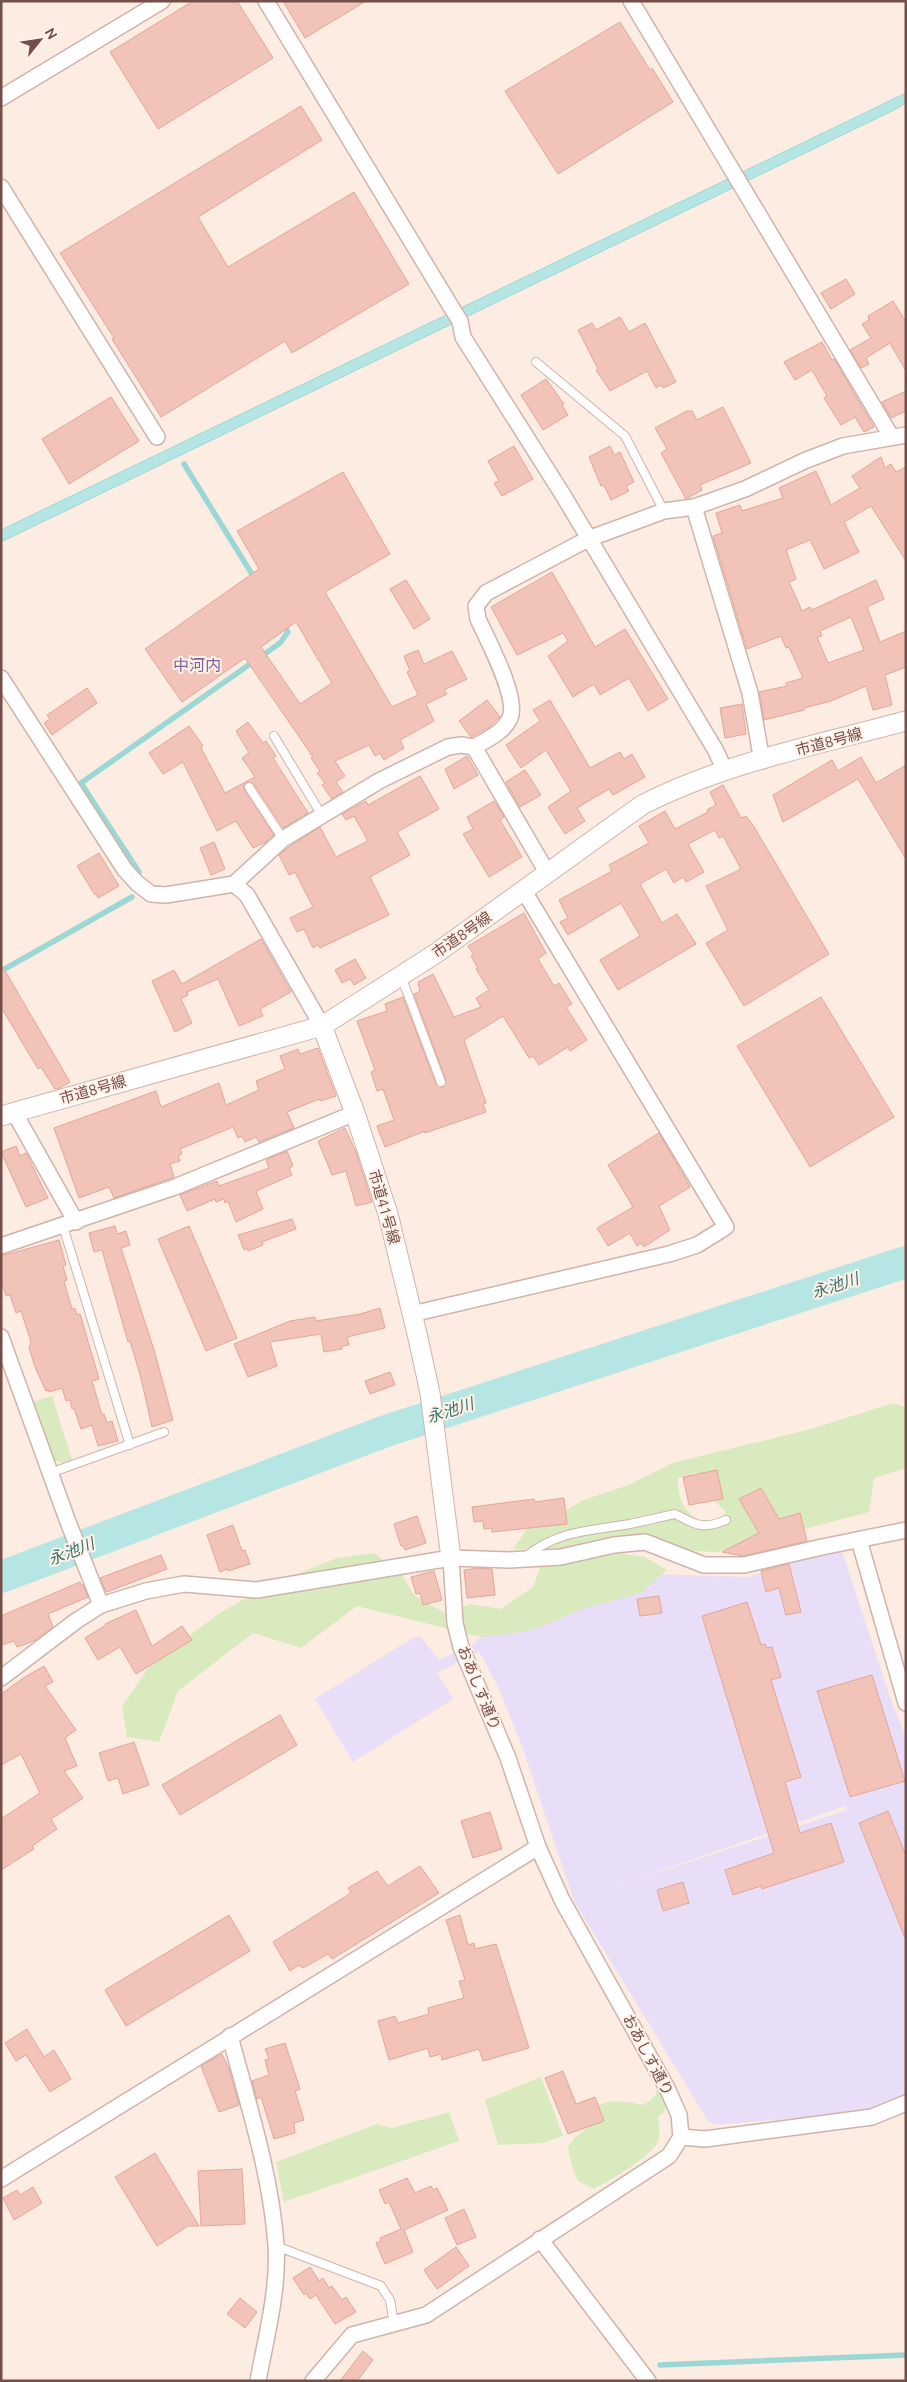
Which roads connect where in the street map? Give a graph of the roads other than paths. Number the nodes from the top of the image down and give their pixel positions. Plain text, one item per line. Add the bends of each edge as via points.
1 (162, 1) edge
2 (266, 1) edge
3 (630, 1) edge
4 (1, 98) edge
5 (1, 187) edge
6 (536, 362) dead end
7 (898, 436) edge
8 (157, 437) dead end
9 (694, 507) junction
10 (664, 511) junction
11 (588, 539) junction
12 (1, 678) edge
13 (906, 721) edge
14 (274, 736) dead end
15 (474, 747) junction
16 (762, 761) junction
17 (725, 771) junction
18 (249, 787) dead end
19 (321, 814) junction
20 (283, 839) junction
21 (548, 874) junction
22 (234, 884) junction
23 (524, 891) junction
24 (401, 976) junction
25 (322, 1026) junction
26 (441, 1082) dead end
27 (356, 1113) junction
28 (8, 1114) edge
29 (70, 1224) junction
30 (1, 1246) edge
31 (412, 1314) junction
32 (1, 1338) edge
33 (164, 1432) dead end
34 (130, 1445) junction
35 (50, 1473) junction
36 (726, 1520) dead end
37 (906, 1530) edge
38 (859, 1540) junction
39 (451, 1558) junction
40 (524, 1558) junction
41 (101, 1606) junction
42 (1, 1678) edge
43 (906, 1703) edge
44 (538, 1847) junction
45 (230, 2036) junction
46 (906, 2103) edge
47 (681, 2137) junction
48 (1, 2179) edge
49 (540, 2239) junction
50 (276, 2246) junction
51 (394, 2324) junction
52 (258, 2381) edge
53 (313, 2381) edge
54 (648, 2381) edge

1 - 4 street
2 - 11 street via 457,316 462,337
3 - 7 street via 740,186
5 - 8 street
6 - 10 lane via 625,436
7 - 9 street via 843,446
9 - 10 street
9 - 16 street via 750,693
10 - 11 street
11 - 15 street via 480,598 476,606 478,619 512,705 510,718 504,726
11 - 17 street via 711,742
12 - 22 street via 125,870 137,883 151,894 166,895
13 - 16 street, 市道8号線
14 - 19 lane
15 - 19 street via 448,747 426,756
15 - 21 street
16 - 17 street, 市道8号線
17 - 21 street, 市道8号線 via 642,805
18 - 20 lane
19 - 20 street
20 - 22 street
21 - 23 street, 市道8号線
22 - 25 street via 247,895
23 - 24 street, 市道8号線
23 - 31 street via 726,1227 697,1245 669,1254
24 - 25 street, 市道8号線
24 - 26 lane
25 - 27 street, 市道41号線
25 - 28 street, 市道8号線
27 - 29 street via 175,1187
27 - 31 street, 市道41号線 via 388,1214
28 - 29 street
29 - 30 street
29 - 34 lane
31 - 39 street, 市道41号線 via 430,1393
32 - 35 street
33 - 34 lane
34 - 35 lane
35 - 41 street
36 - 40 lane via 698,1526 675,1514 568,1533 540,1545
37 - 38 street
38 - 40 street via 744,1565 704,1565 645,1542 561,1557
38 - 43 street
39 - 40 street
39 - 41 street via 257,1590 184,1584 146,1590
39 - 44 street, おあしす通り via 455,1623 461,1647 508,1758
41 - 42 street
44 - 45 street
44 - 47 street, おあしす通り via 562,1900 668,2090 679,2115
45 - 48 street
45 - 50 street via 262,2159
46 - 47 street via 872,2117 705,2139
47 - 49 street via 669,2156
49 - 51 street via 426,2315
49 - 54 street
50 - 51 lane via 381,2286 390,2300
50 - 52 street via 270,2311
51 - 53 street via 352,2335

